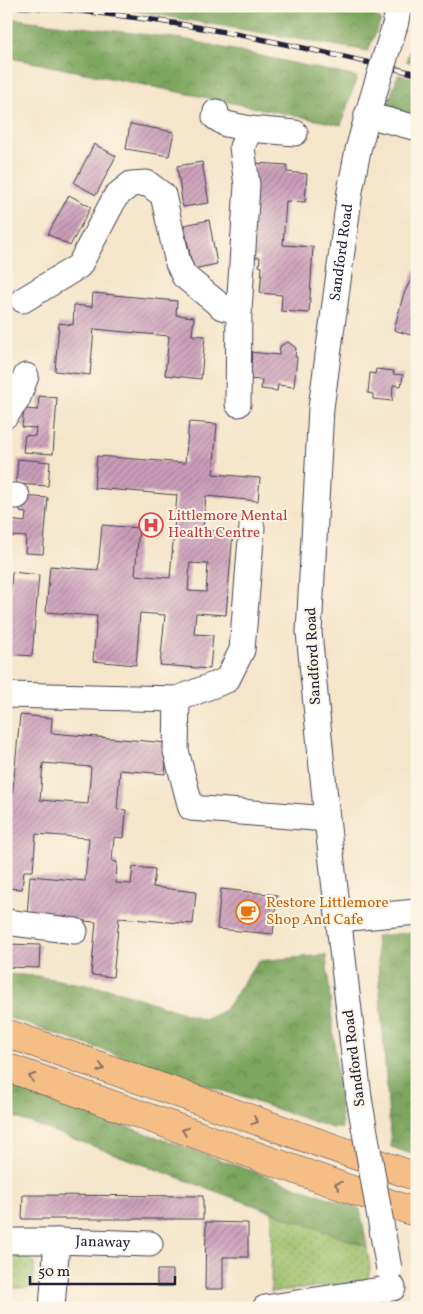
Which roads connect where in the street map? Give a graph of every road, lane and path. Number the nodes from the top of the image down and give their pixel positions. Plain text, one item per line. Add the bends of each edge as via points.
1 (397, 16) edge
2 (369, 109) junction
3 (216, 112) dead end
4 (417, 128) edge
5 (250, 129) junction
6 (295, 133) dead end
7 (23, 300) dead end
8 (239, 311) junction
9 (26, 376) dead end
10 (238, 404) dead end
11 (6, 415) edge
12 (252, 527) dead end
13 (6, 695) edge
14 (177, 699) junction
15 (327, 819) junction
16 (417, 912) edge
17 (339, 919) junction
18 (6, 922) edge
19 (75, 931) dead end
20 (6, 1033) edge
21 (6, 1067) edge
22 (417, 1177) edge
23 (417, 1213) edge
24 (6, 1241) edge
25 (56, 1242) junction
26 (150, 1244) dead end
27 (393, 1288) edge
28 (52, 1308) edge
29 (265, 1308) edge

1 - 2 street, Sandford Road, bridge
2 - 4 street
2 - 15 street, Sandford Road via 350,191 318,451 309,632
3 - 5 street via 218,121
5 - 6 street
5 - 8 street via 242,147 247,185
7 - 8 street via 79,266 116,196 131,184 147,184 163,195 178,264 184,276 222,307
8 - 10 street
9 - 11 street via 17,400
12 - 14 street via 242,650 226,680
13 - 14 street
14 - 15 street via 176,751 191,808
15 - 17 street, Sandford Road
16 - 17 street
17 - 27 street, Sandford Road, bridge via 359,1098
18 - 19 street
20 -> 22 main road
23 -> 21 main road
24 - 25 street, Janaway
25 - 26 street, Janaway
25 - 28 street, Janaway
27 - 29 street

